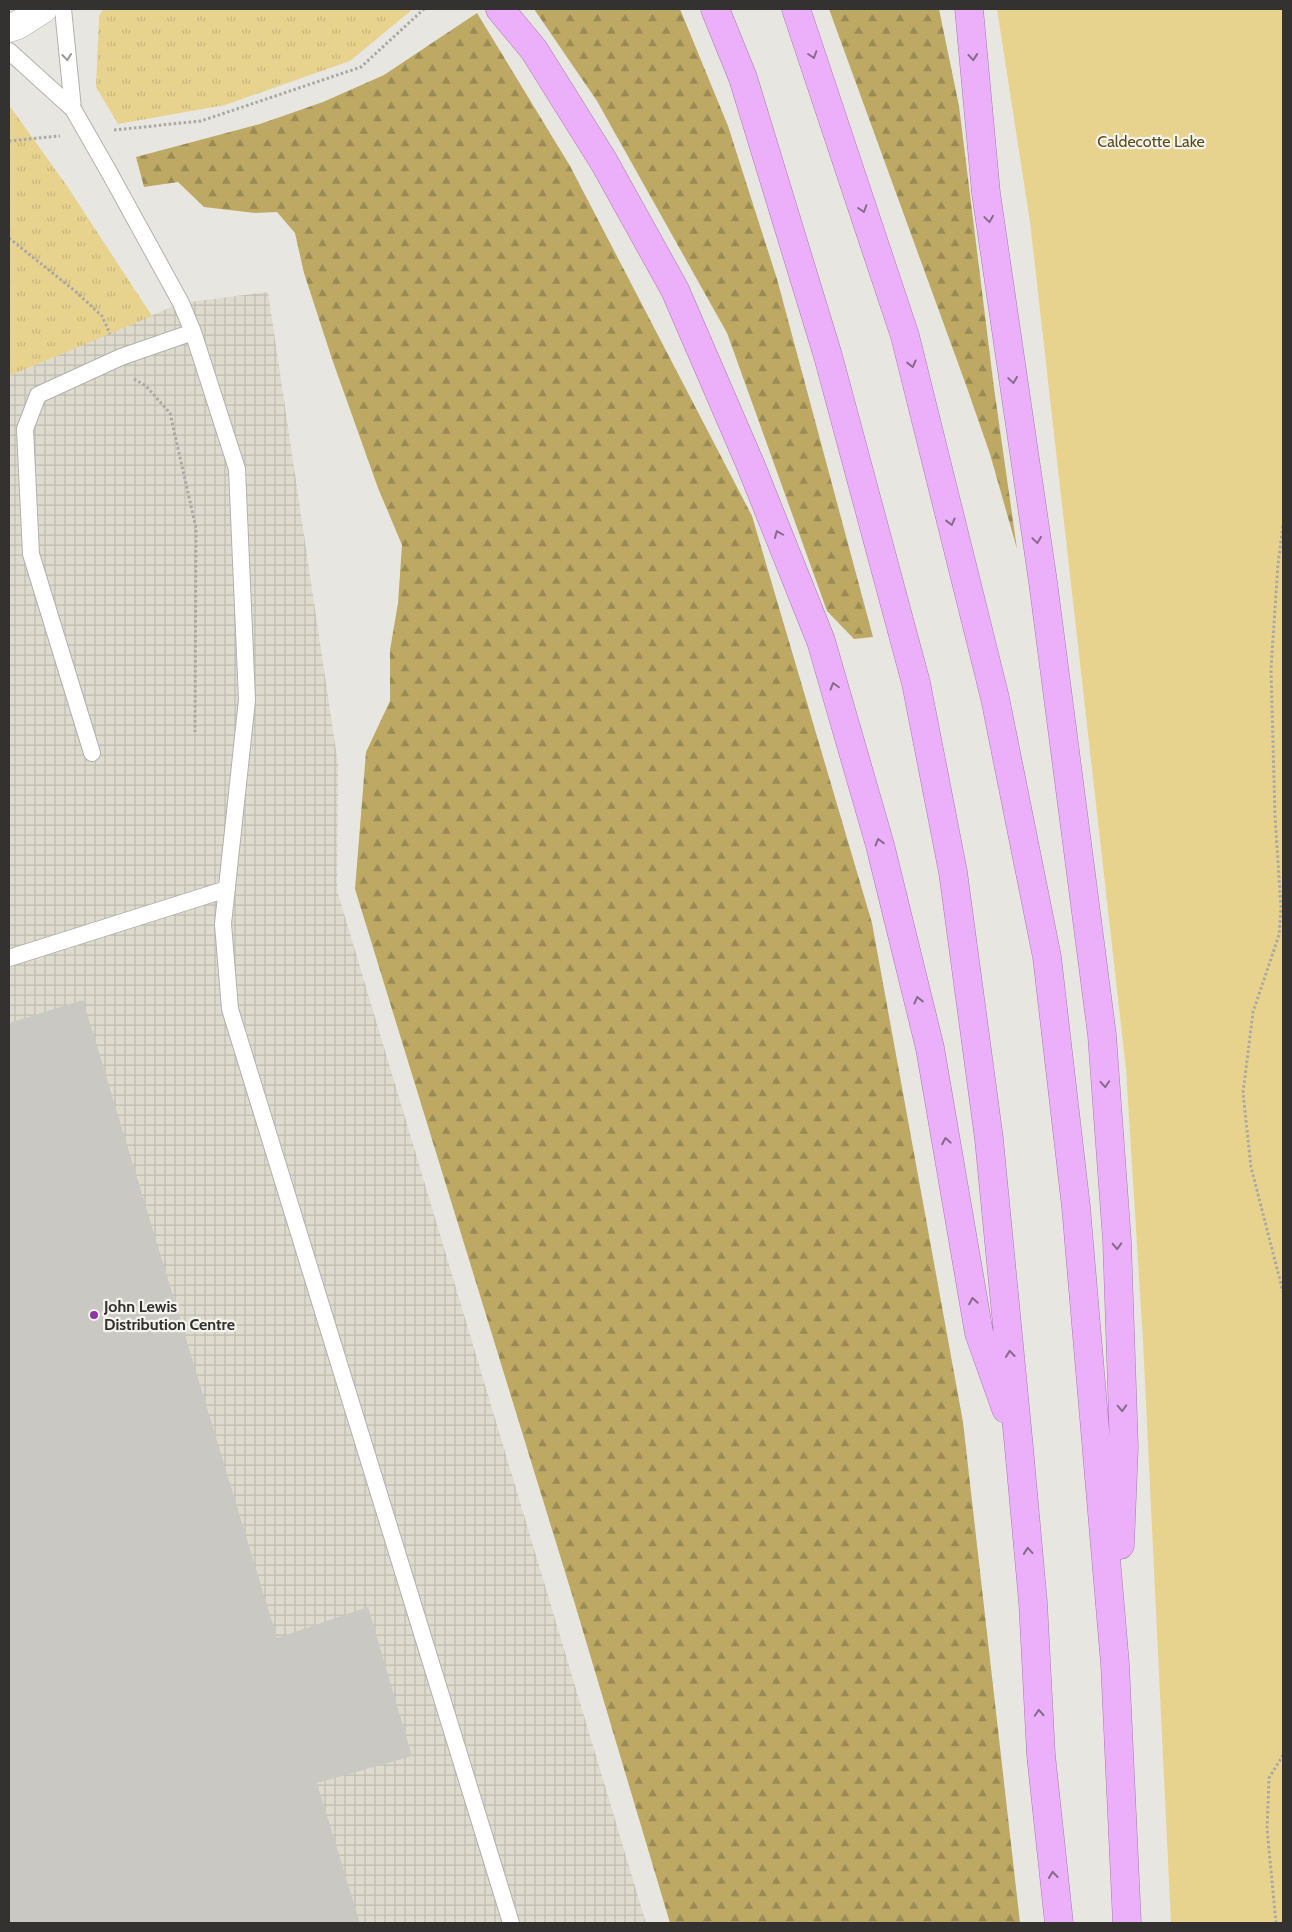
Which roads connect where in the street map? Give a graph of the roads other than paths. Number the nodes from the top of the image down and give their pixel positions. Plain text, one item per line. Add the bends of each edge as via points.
1 (42, 9) edge
2 (63, 9) edge
3 (500, 9) edge
4 (715, 9) edge
5 (796, 9) edge
6 (969, 9) edge
7 (9, 28) edge
8 (9, 51) edge
9 (73, 109) junction
10 (193, 332) junction
11 (92, 753) dead end
12 (227, 889) junction
13 (9, 958) edge
14 (1020, 1448) junction
15 (1115, 1664) junction
16 (511, 1923) edge
17 (1058, 1923) edge
18 (1127, 1923) edge

1 - 7 street
2 -> 9 lane
14 -> 3 highway via 979,1333 930,1048 880,845 821,641 676,290 604,162 539,58
14 -> 4 highway via 986,1119 953,872 916,683 828,356 743,78
5 -> 15 highway via 905,336 995,698 1047,957 1076,1206
6 -> 15 highway via 986,193 1043,582 1102,1035 1117,1241 1124,1447
8 - 9 lane
9 - 10 lane, bridge via 181,304
10 - 11 lane via 122,357 38,395 25,429 31,554
10 - 12 lane via 237,469 248,700
12 - 13 lane
12 - 16 lane via 223,924 230,1009
17 -> 14 highway via 1041,1755
15 - 18 highway

